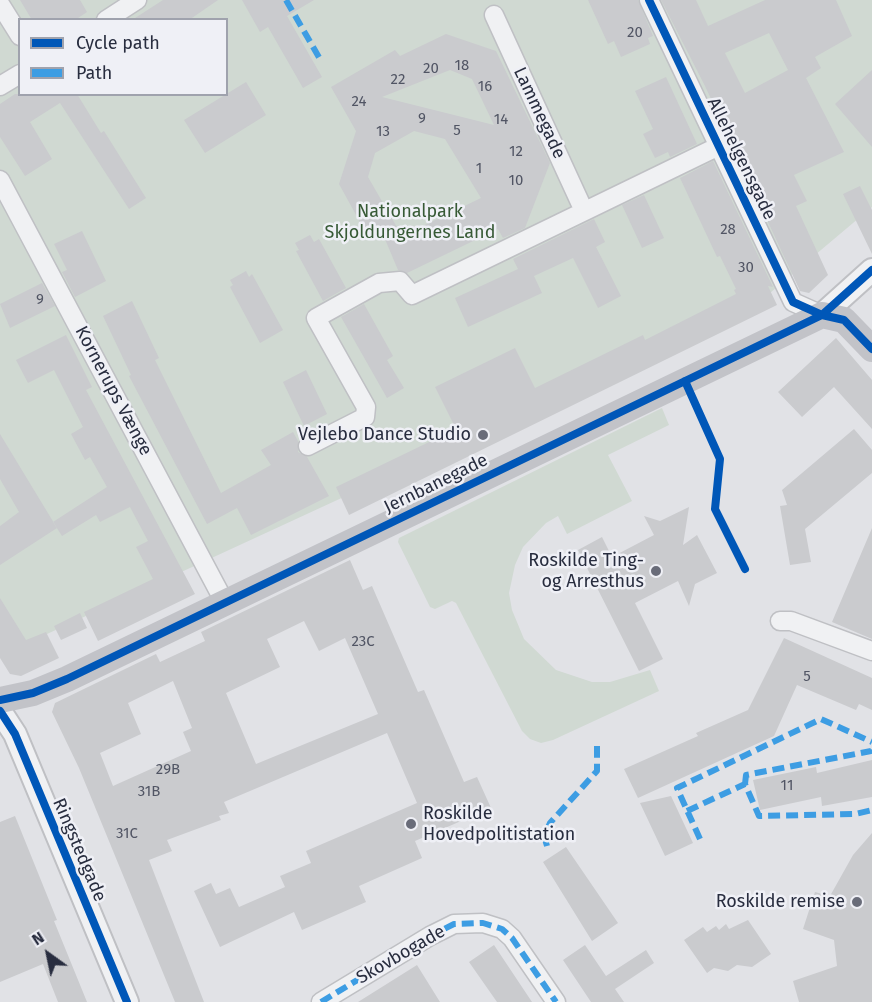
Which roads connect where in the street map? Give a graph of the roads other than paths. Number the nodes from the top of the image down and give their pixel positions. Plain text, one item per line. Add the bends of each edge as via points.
1 (137, 0) edge
2 (649, 0) edge
3 (0, 4) edge
4 (494, 15) dead end
5 (109, 18) edge
6 (18, 33) edge
7 (18, 75) edge
8 (0, 86) edge
9 (719, 146) junction
10 (0, 180) edge
11 (584, 211) junction
12 (872, 270) edge
13 (822, 315) junction
14 (872, 348) edge
15 (308, 446) dead end
16 (225, 603) junction
17 (780, 621) dead end
18 (872, 651) edge
19 (0, 700) edge
20 (0, 711) edge
21 (127, 1002) edge
22 (321, 1002) edge
23 (556, 1002) edge

1 - 5 street
2 - 9 street, Allehelgensgade
3 - 6 street
4 - 11 street, Lammegade
7 - 8 street
9 - 11 street
9 - 13 street, Allehelgensgade via 793,302
10 - 16 street, Kornerups Vænge
11 - 15 street via 412,295 400,281 379,283 316,318 366,407 365,417
12 - 13 street, Jernbanegade
13 - 14 main road via 844,320
13 - 16 main road, Jernbanegade
16 - 19 main road, Jernbanegade via 50,686 15,699
17 - 18 street via 791,621
20 - 21 street, Ringstedgade via 15,734
22 - 23 street, Skovbogade via 454,924 483,923 502,929 512,938

